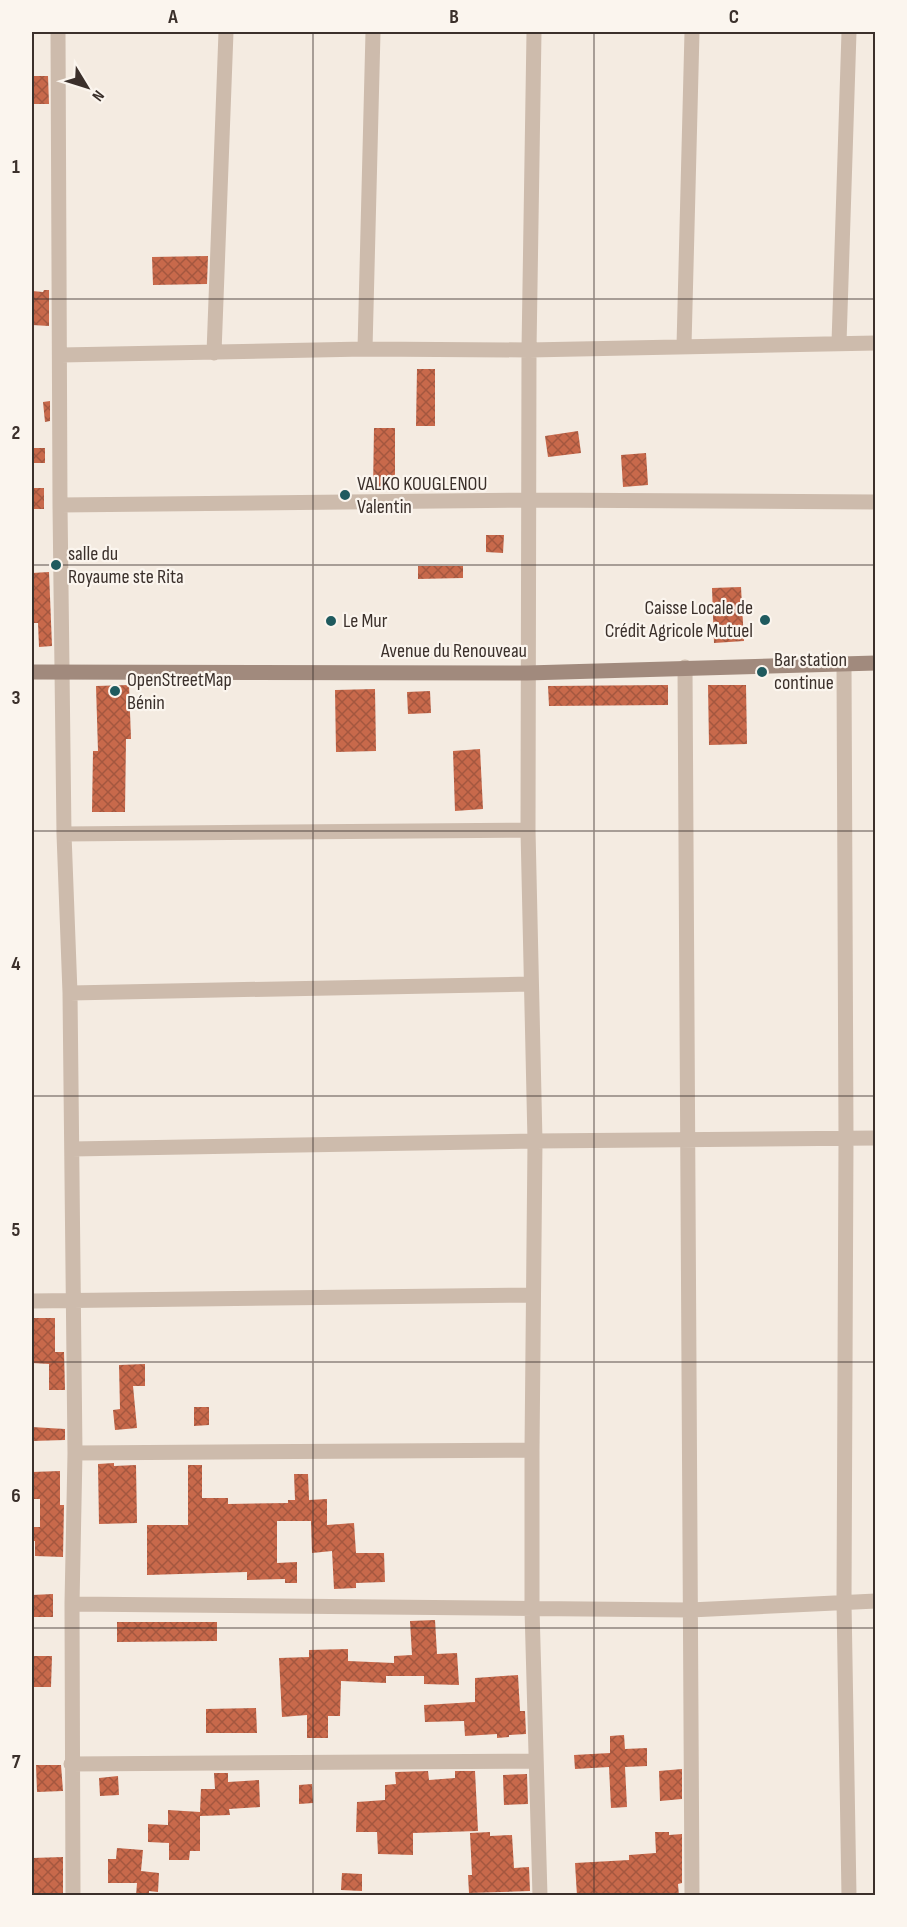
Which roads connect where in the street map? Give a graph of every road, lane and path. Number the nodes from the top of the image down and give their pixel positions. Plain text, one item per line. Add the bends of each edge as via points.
1 (58, 32) edge
2 (226, 32) edge
3 (373, 32) edge
4 (534, 32) edge
5 (692, 32) edge
6 (849, 32) edge
7 (839, 343) junction
8 (876, 343) edge
9 (684, 346) junction
10 (365, 349) junction
11 (529, 350) junction
12 (214, 352) junction
13 (61, 355) junction
14 (529, 500) junction
15 (876, 502) edge
16 (60, 506) junction
17 (844, 663) junction
18 (876, 663) edge
19 (686, 668) junction
20 (62, 671) junction
21 (32, 672) edge
22 (527, 673) junction
23 (528, 830) junction
24 (64, 834) junction
25 (530, 984) junction
26 (70, 993) junction
27 (846, 1138) junction
28 (876, 1138) edge
29 (686, 1139) junction
30 (535, 1141) junction
31 (72, 1149) junction
32 (533, 1295) junction
33 (32, 1301) edge
34 (73, 1301) junction
35 (532, 1450) junction
36 (75, 1453) junction
37 (876, 1600) edge
38 (844, 1602) junction
39 (72, 1604) junction
40 (532, 1609) junction
41 (690, 1610) junction
42 (536, 1761) junction
43 (71, 1764) junction
44 (72, 1896) edge
45 (540, 1896) edge
46 (692, 1896) edge
47 (849, 1896) edge

1 - 13 street
2 - 12 street
3 - 10 street
4 - 11 street
5 - 9 street
6 - 7 street
7 - 8 street
7 - 9 street
9 - 11 street
10 - 11 street
10 - 12 street
11 - 14 street
12 - 13 street
13 - 16 street
14 - 15 street
14 - 16 street
14 - 22 street
16 - 20 street
17 - 18 main road, Avenue du Renouveau
17 - 19 main road, Avenue du Renouveau
17 - 27 street
19 - 22 main road, Avenue du Renouveau
19 - 29 street
20 - 21 main road, Avenue du Renouveau
20 - 22 main road, Avenue du Renouveau
20 - 24 street
22 - 23 street
23 - 24 street
23 - 25 street
24 - 26 street
25 - 26 street
25 - 30 street
26 - 31 street
27 - 28 street
27 - 29 street
27 - 38 street
29 - 30 street
29 - 41 street
30 - 31 street
30 - 32 street
31 - 34 street
32 - 34 street
32 - 35 street
33 - 34 street
34 - 36 street
35 - 36 street
35 - 40 street
36 - 39 street
37 - 38 street
38 - 41 street
38 - 47 street
39 - 40 street
39 - 43 street
40 - 41 street
40 - 42 street
41 - 46 street
42 - 43 street
42 - 45 street
43 - 44 street

